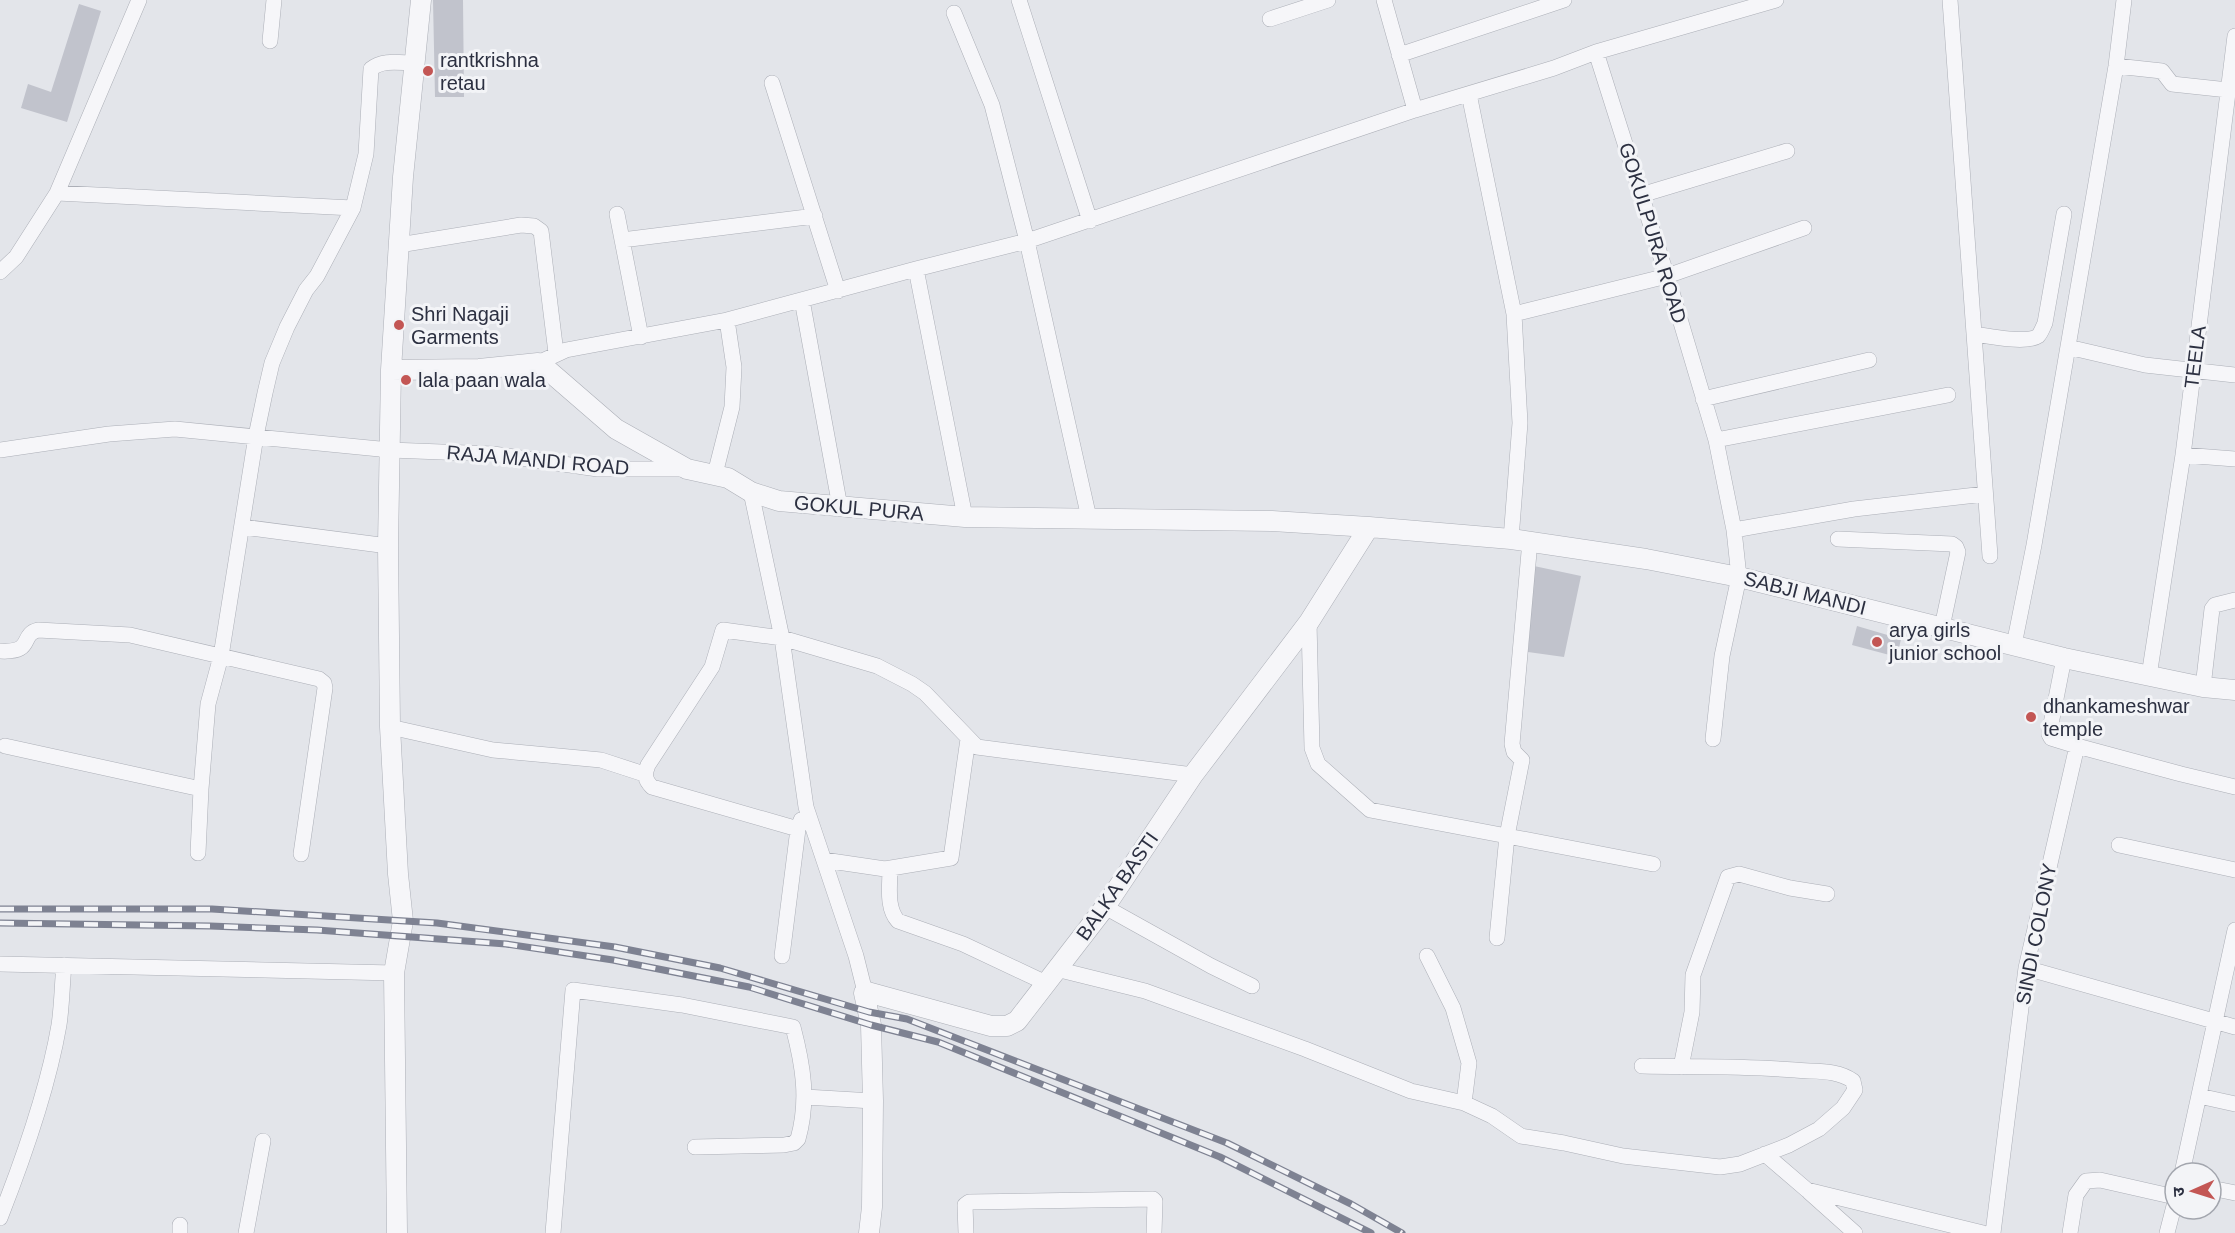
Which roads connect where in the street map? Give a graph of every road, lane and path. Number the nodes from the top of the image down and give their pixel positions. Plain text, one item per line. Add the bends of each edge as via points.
1 (139, 0) edge
2 (274, 0) edge
3 (421, 0) edge
4 (1019, 0) edge
5 (1328, 0) edge
6 (1384, 0) edge
7 (1564, 0) edge
8 (1776, 0) edge
9 (1950, 0) edge
10 (2124, 0) edge
11 (1743, 5) edge
12 (954, 13) dead end
13 (1270, 19) dead end
14 (2235, 36) edge
15 (270, 41) dead end
16 (1596, 52) junction
17 (1399, 55) junction
18 (414, 63) junction
19 (2116, 66) junction
20 (772, 83) dead end
21 (2228, 90) junction
22 (1468, 94) junction
23 (1415, 110) junction
24 (1787, 152) dead end
25 (57, 193) junction
26 (1641, 195) junction
27 (353, 208) junction
28 (616, 214) dead end
29 (2064, 214) dead end
30 (815, 216) junction
31 (1090, 221) junction
32 (1804, 228) dead end
33 (622, 240) junction
34 (1027, 241) junction
35 (399, 245) junction
36 (916, 269) junction
37 (0, 272) edge
38 (1667, 276) junction
39 (838, 291) junction
40 (802, 300) junction
41 (1514, 314) junction
42 (727, 320) junction
43 (1974, 334) junction
44 (641, 337) junction
45 (2068, 347) junction
46 (556, 353) junction
47 (1869, 360) dead end
48 (537, 363) junction
49 (392, 370) junction
50 (2193, 371) junction
51 (2235, 375) edge
52 (1948, 395) dead end
53 (1703, 399) junction
54 (256, 436) junction
55 (1716, 440) junction
56 (0, 450) edge
57 (390, 450) junction
58 (2183, 455) junction
59 (2235, 459) edge
60 (687, 469) junction
61 (715, 474) junction
62 (751, 492) junction
63 (1985, 494) junction
64 (840, 507) junction
65 (965, 517) junction
66 (1089, 518) junction
67 (243, 527) junction
68 (1369, 527) junction
69 (1734, 530) junction
70 (1838, 539) dead end
71 (1521, 540) junction
72 (388, 546) junction
73 (1990, 556) dead end
74 (1739, 577) junction
75 (2235, 600) edge
76 (1309, 622) junction
77 (1942, 627) junction
78 (782, 638) junction
79 (2014, 645) junction
80 (0, 651) edge
81 (221, 656) junction
82 (2064, 658) junction
83 (2149, 676) junction
84 (2203, 687) junction
85 (2235, 690) edge
86 (390, 727) junction
87 (1713, 739) dead end
88 (968, 740) junction
89 (6, 746) dead end
90 (2077, 746) junction
91 (644, 774) junction
92 (1193, 775) junction
93 (2235, 787) edge
94 (201, 789) junction
95 (806, 807) junction
96 (798, 829) junction
97 (1507, 836) junction
98 (2119, 845) dead end
99 (198, 854) dead end
100 (301, 854) dead end
101 (824, 860) junction
102 (1653, 864) dead end
103 (890, 869) junction
104 (2235, 870) edge
105 (1827, 894) dead end
106 (1105, 907) junction
107 (2235, 930) edge
108 (1497, 938) dead end
109 (782, 956) dead end
110 (1427, 956) dead end
111 (0, 964) edge
112 (64, 965) junction
113 (2026, 968) junction
114 (394, 973) junction
115 (1051, 976) junction
116 (1252, 986) dead end
117 (865, 992) junction
118 (2216, 1022) junction
119 (2235, 1027) edge
120 (1642, 1066) dead end
121 (1682, 1066) junction
122 (2199, 1096) junction
123 (806, 1097) junction
124 (873, 1101) junction
125 (1464, 1103) junction
126 (2235, 1104) edge
127 (263, 1141) dead end
128 (695, 1147) dead end
129 (1765, 1154) junction
130 (2185, 1161) edge
131 (1795, 1180) junction
132 (2163, 1194) edge
133 (0, 1218) edge
134 (246, 1233) edge
135 (397, 1233) edge
136 (553, 1233) edge
137 (869, 1233) edge
138 (966, 1233) edge
139 (1154, 1233) edge
140 (1855, 1233) edge
141 (1983, 1233) edge
142 (1993, 1233) edge
143 (2070, 1233) edge

1 - 25 street
2 - 15 street
3 - 18 street
4 - 31 street
5 - 13 street
6 - 17 street
7 - 17 street
8 - 11 street
9 - 43 street
10 - 19 street
11 - 16 street
12 - 34 street via 992,105
14 - 21 street, TEELA
16 - 22 street
16 - 26 street, GOKULPURA ROAD
17 - 23 street
18 - 27 street via 384,63 371,69 366,154
18 - 35 street
19 - 21 street via 2162,71 2172,84
19 - 45 street
20 - 30 street
21 - 50 street, TEELA
22 - 23 street
22 - 41 street
23 - 31 street
24 - 26 street
25 - 27 street
25 - 37 street via 15,257
26 - 38 street, GOKULPURA ROAD
27 - 54 street via 287,327 272,363
28 - 33 street
29 - 43 street via 2040,334 2021,340
30 - 33 street
30 - 39 street
31 - 34 street
32 - 38 street
33 - 44 street
34 - 36 street
34 - 66 street
35 - 46 street via 534,226 541,231
35 - 49 street
36 - 39 street
36 - 65 street
38 - 41 street
38 - 53 street, GOKULPURA ROAD
39 - 40 street
40 - 42 street
40 - 64 street
41 - 71 street
42 - 44 street
42 - 61 street via 734,367 732,407
43 - 63 street
44 - 46 street
45 - 50 street via 2145,365
45 - 79 street
46 - 48 street
47 - 53 street
48 - 49 street via 478,369
48 - 60 street, GOKUL PURA via 616,429
49 - 57 street
50 - 51 street
50 - 58 street, TEELA
52 - 55 street
53 - 55 street, GOKULPURA ROAD
54 - 56 street, RAJA MANDI ROAD via 154,430
54 - 57 street, RAJA MANDI ROAD
54 - 67 street
55 - 69 street, GOKULPURA ROAD
57 - 60 street, RAJA MANDI ROAD via 493,454 598,469
57 - 72 street
58 - 59 street
58 - 83 street, TEELA
60 - 61 street, GOKUL PURA
61 - 62 street, GOKUL PURA
62 - 64 street, GOKUL PURA via 779,501
62 - 78 street
63 - 69 street via 1854,509
63 - 73 street
64 - 65 street, GOKUL PURA
65 - 66 street, GOKUL PURA
66 - 68 street, GOKUL PURA
67 - 72 street
67 - 81 street
68 - 71 street, SABJI MANDI
68 - 76 street, BALKA BASTI
69 - 74 street, GOKULPURA ROAD
70 - 77 street via 1956,547
71 - 74 street, SABJI MANDI
71 - 97 street via 1512,744 1522,760
72 - 86 street
74 - 77 street, SABJI MANDI
74 - 87 street, GOKULPURA ROAD via 1722,656
75 - 84 street via 2212,609
76 - 92 street, BALKA BASTI
76 - 97 street via 1312,748 1318,764 1370,810
77 - 79 street, SABJI MANDI
78 - 88 street via 877,666 904,680 925,693
78 - 91 street via 723,630 712,667
78 - 95 street
79 - 82 street, SABJI MANDI
80 - 81 street via 22,648 33,631 38,630 130,635
81 - 94 street via 208,704
81 - 100 street via 324,683
82 - 83 street, SABJI MANDI
82 - 90 street via 2048,729 2051,738
83 - 84 street, SABJI MANDI
84 - 85 street, SABJI MANDI
86 - 91 street via 493,750 601,760
86 - 114 street via 403,921
88 - 92 street via 982,749
88 - 103 street via 951,858
89 - 94 street
90 - 93 street
90 - 113 street, SINDI COLONY
91 - 96 street via 652,787
92 - 106 street, BALKA BASTI
94 - 99 street
95 - 96 street
95 - 101 street
96 - 109 street
97 - 102 street
97 - 108 street
98 - 104 street
101 - 103 street
101 - 117 street
103 - 115 street via 892,909 898,921
105 - 121 street via 1739,874 1728,877 1693,975 1692,1012
106 - 115 street, BALKA BASTI
106 - 116 street
107 - 118 street
110 - 125 street via 1453,1008 1469,1063
111 - 112 street
112 - 114 street
112 - 133 street via 59,1024 50,1065
113 - 118 street
113 - 142 street, SINDI COLONY
114 - 135 street
115 - 117 street, BALKA BASTI via 1017,1021 999,1027
115 - 125 street via 1145,991 1411,1091
117 - 124 street
118 - 119 street
118 - 122 street
120 - 121 street
121 - 129 street via 1808,1070 1841,1074 1853,1081 1852,1098 1830,1122
122 - 126 street
122 - 130 street
123 - 124 street
123 - 128 street via 800,1134 794,1143
123 - 136 street via 803,1063 793,1027 682,1005 573,990
124 - 137 street
125 - 129 street via 1521,1136 1623,1156 1720,1167
127 - 134 street
129 - 131 street
131 - 140 street
131 - 141 street
132 - 143 street via 2100,1180 2086,1181 2076,1195
138 - 139 street via 965,1204 969,1202 1153,1199

